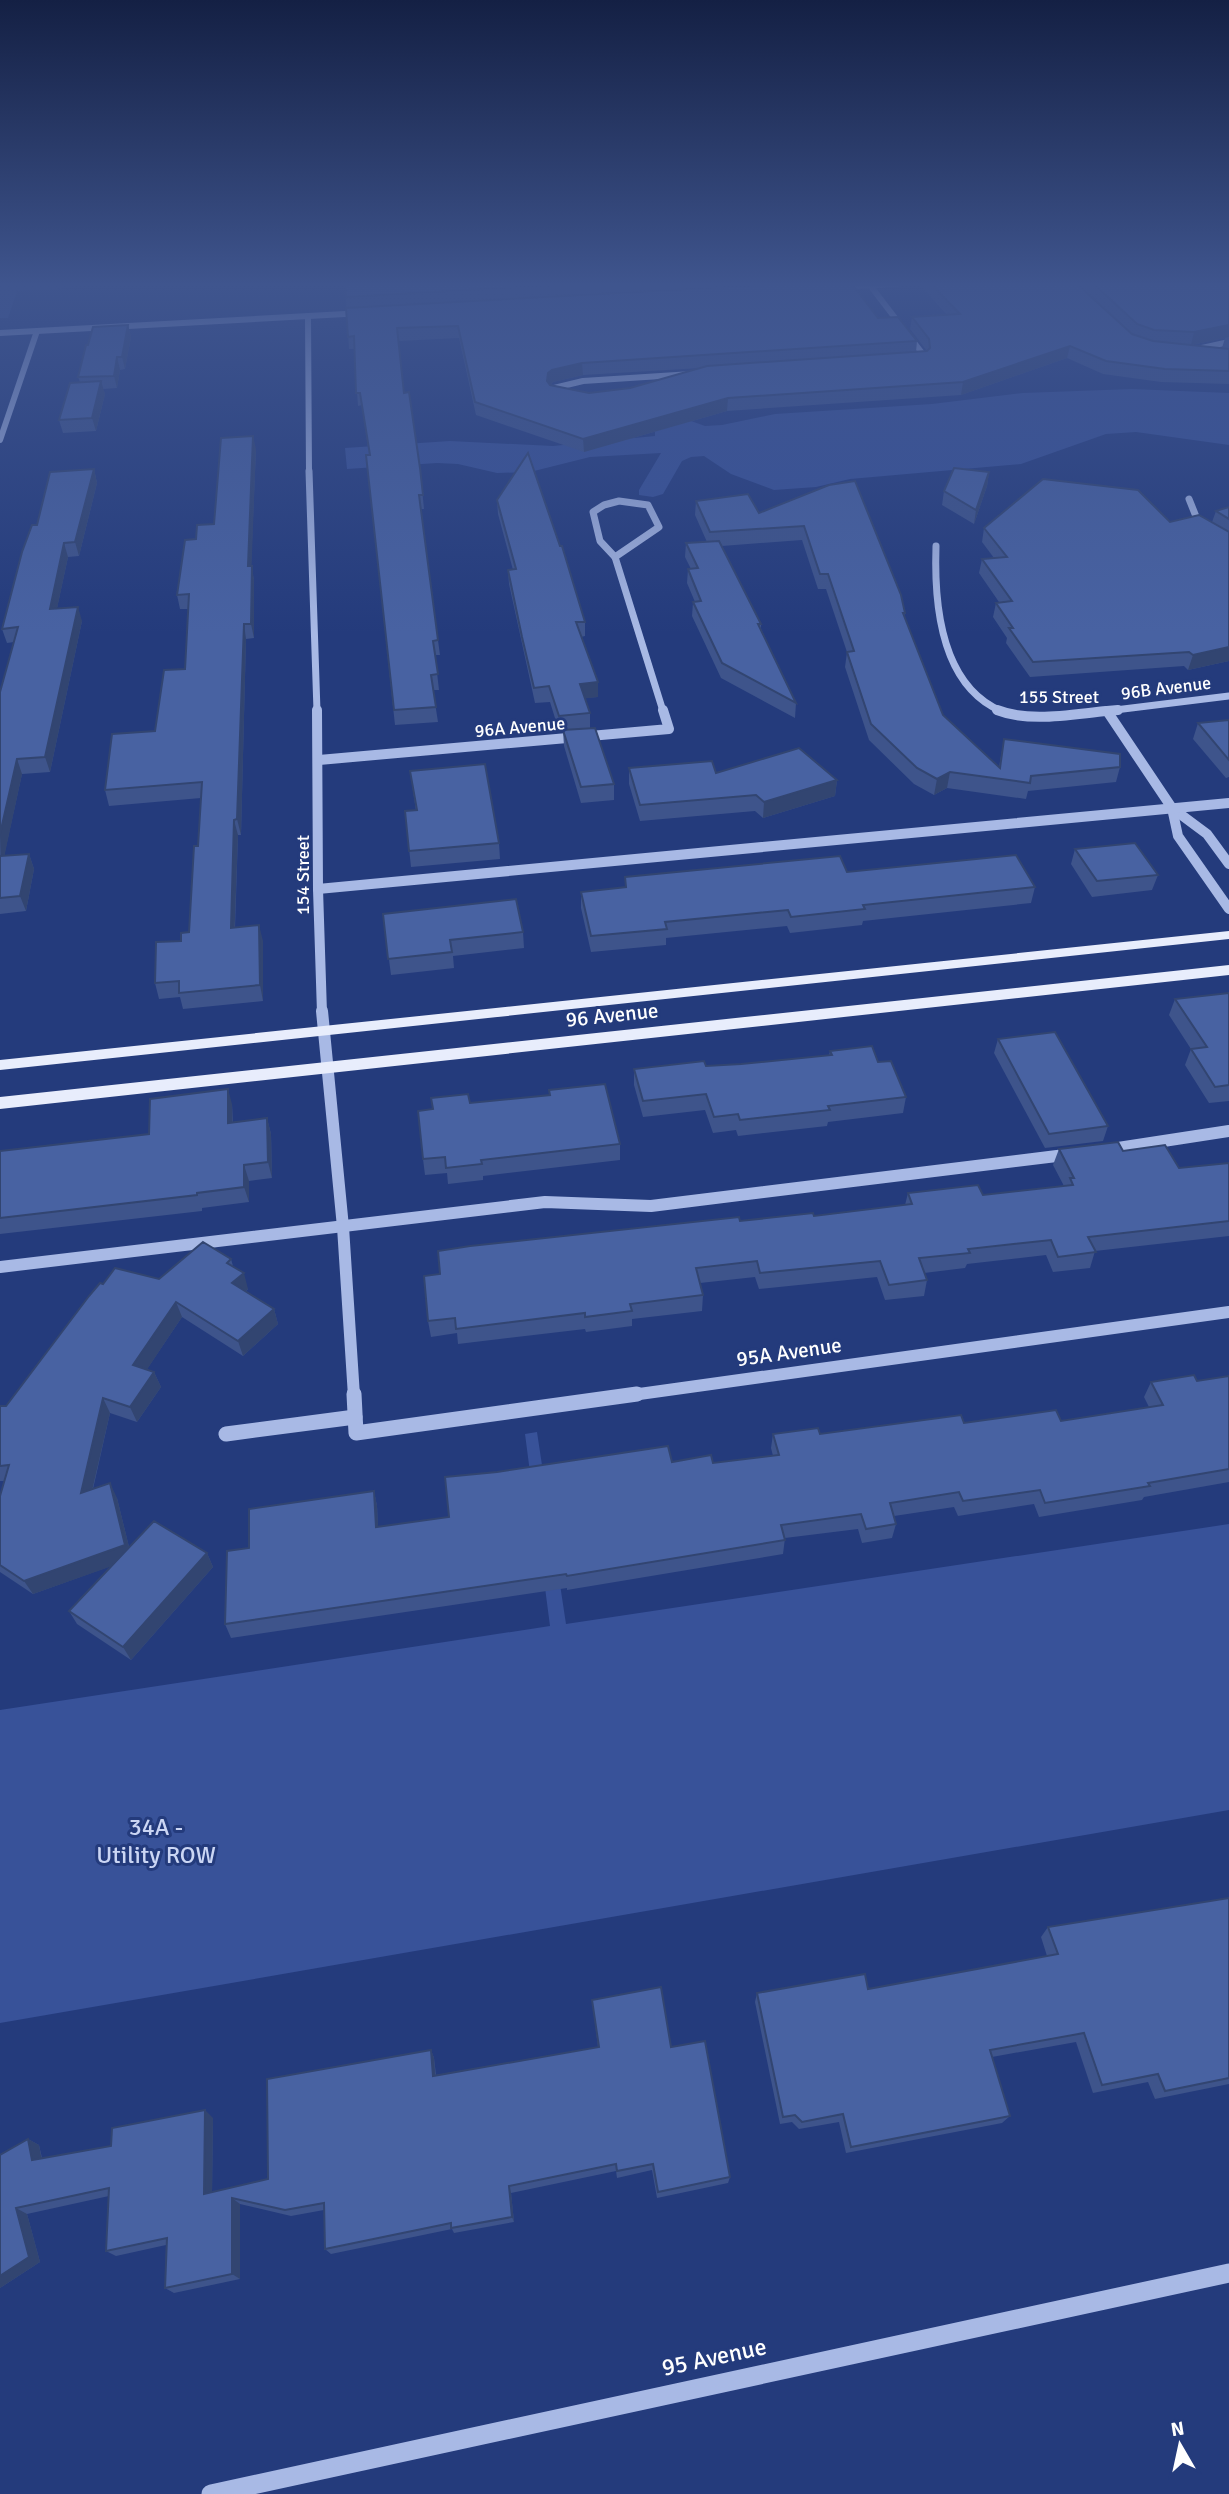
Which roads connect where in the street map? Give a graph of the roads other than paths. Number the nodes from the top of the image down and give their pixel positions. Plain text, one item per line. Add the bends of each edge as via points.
1 (13, 400) edge
2 (309, 400) edge
3 (0, 440) edge
4 (1189, 499) dead end
5 (1229, 543) edge
6 (936, 546) dead end
7 (614, 557) junction
8 (1229, 696) edge
9 (1107, 711) junction
10 (319, 760) junction
11 (1229, 803) edge
12 (1172, 808) junction
13 (1229, 864) edge
14 (318, 889) junction
15 (1229, 909) edge
16 (1229, 935) edge
17 (1229, 971) edge
18 (324, 1032) junction
19 (0, 1065) edge
20 (327, 1067) junction
21 (0, 1103) edge
22 (1229, 1131) edge
23 (343, 1227) junction
24 (0, 1267) edge
25 (1229, 1312) edge
26 (355, 1417) junction
27 (356, 1433) joint
28 (226, 1434) dead end
29 (1229, 2273) edge
30 (211, 2494) edge

1 - 3 street
2 - 10 street, 154 Street
4 - 5 street via 1199,524
6 - 9 street, 155 Street via 940,610 957,672 964,681 993,707 1010,713
7 - 7 street, 96A Avenue via 600,541 593,512 620,502 648,505 659,527
7 - 10 street, 96A Avenue via 669,729
8 - 9 street, 96B Avenue
9 - 12 street, 155 Street
10 - 14 street, 154 Street
11 - 12 street
12 - 13 street, 155 Street via 1207,834
12 - 14 street
12 - 15 street, 155 Street via 1178,836
14 - 18 street, 154 Street
16 - 18 main road, 96 Avenue
17 - 20 main road, 96 Avenue
18 - 19 main road, 96 Avenue
18 - 20 street, 154 Street
20 - 21 main road, 96 Avenue
20 - 23 street, 154 Street
22 - 23 street via 651,1206 545,1202
23 - 24 street
23 - 26 street, 154 Street
25 - 27 street, 95A Avenue
26 - 27 street, 154 Street
26 - 28 street
29 - 30 street, 95 Avenue

